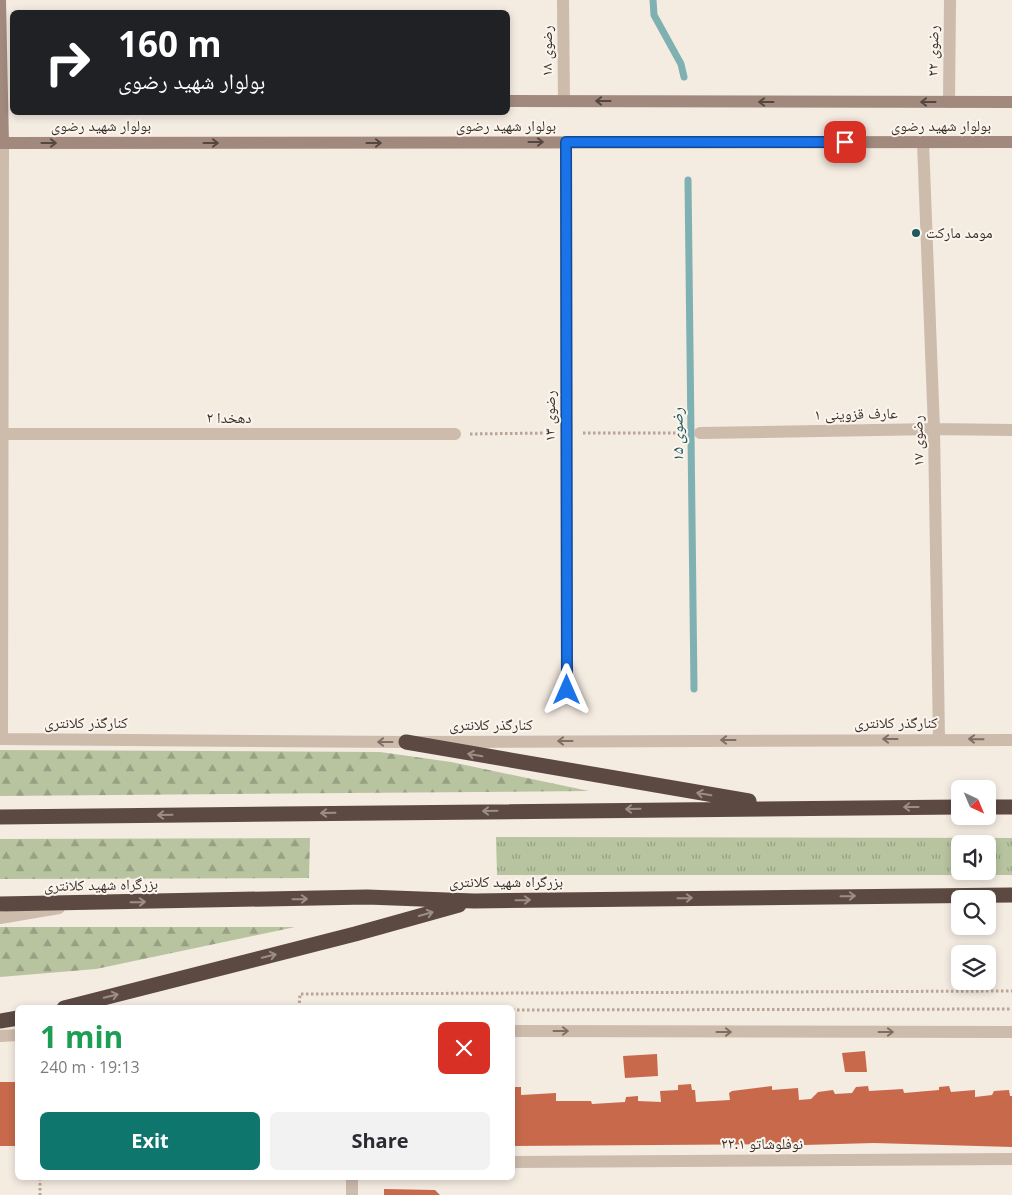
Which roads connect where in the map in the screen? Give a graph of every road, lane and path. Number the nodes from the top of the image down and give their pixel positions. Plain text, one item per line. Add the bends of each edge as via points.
1 (0, 0) edge
2 (563, 0) edge
3 (950, 0) edge
4 (4, 101) edge
5 (510, 101) edge
6 (564, 101) junction
7 (949, 102) junction
8 (1012, 102) edge
9 (566, 142) junction
10 (923, 142) junction
11 (1012, 142) edge
12 (1, 143) edge
13 (934, 429) junction
14 (1012, 430) edge
15 (700, 433) dead end
16 (1, 434) edge
17 (455, 434) dead end
18 (567, 690) dead end
19 (1, 739) edge
20 (939, 739) junction
21 (1012, 740) edge
22 (406, 742) junction
23 (951, 807) edge
24 (996, 807) edge
25 (1012, 807) edge
26 (787, 808) junction
27 (0, 817) edge
28 (1012, 894) edge
29 (474, 901) junction
30 (89, 903) junction
31 (0, 904) edge
32 (0, 918) edge
33 (1012, 991) edge
34 (76, 1005) edge
35 (299, 1005) edge
36 (1012, 1008) edge
37 (515, 1010) edge
38 (15, 1018) edge
39 (0, 1021) edge
40 (515, 1031) edge
41 (1012, 1032) edge
42 (15, 1035) edge
43 (0, 1036) edge
44 (1012, 1159) edge
45 (515, 1162) edge
46 (40, 1180) edge
47 (352, 1180) edge
48 (40, 1195) edge
49 (352, 1195) edge

1 - 4 street
2 - 6 street, رضوی ۱۸
3 - 7 street, رضوی ۲۲
4 - 12 street
5 - 6 street, بولوار شهید رضوی
7 -> 6 street, بولوار شهید رضوی
7 - 8 street, بولوار شهید رضوی
9 - 10 street, بولوار شهید رضوی
12 -> 9 street, بولوار شهید رضوی
9 - 18 street, رضوی ۱۳
10 - 11 street, بولوار شهید رضوی
10 - 13 street, رضوی ۱۷
12 - 16 street
13 - 14 street, عارف قزوینی ۱
13 - 15 street, عارف قزوینی ۱
13 - 20 street, رضوی ۱۷
16 - 17 street, دهخدا ۲
16 - 19 street
22 -> 19 street, کنارگذر کلانتری
21 -> 20 street, کنارگذر کلانتری
20 -> 22 street, کنارگذر کلانتری
26 -> 22 highway
23 -> 26 highway
24 - 25 highway
26 -> 27 highway
29 -> 28 highway, بزرگراه شهید کلانتری
30 -> 29 highway, بزرگراه شهید کلانتری via 367,897
34 -> 29 highway
30 - 31 highway, بزرگراه شهید کلانتری
30 - 32 street
33 - 35 path via 300,994
36 - 37 path
38 - 39 highway
40 -> 41 street
42 - 43 street
44 - 45 street, نوفلوشاتو ۲۲.۱
46 - 48 path
47 - 49 street

